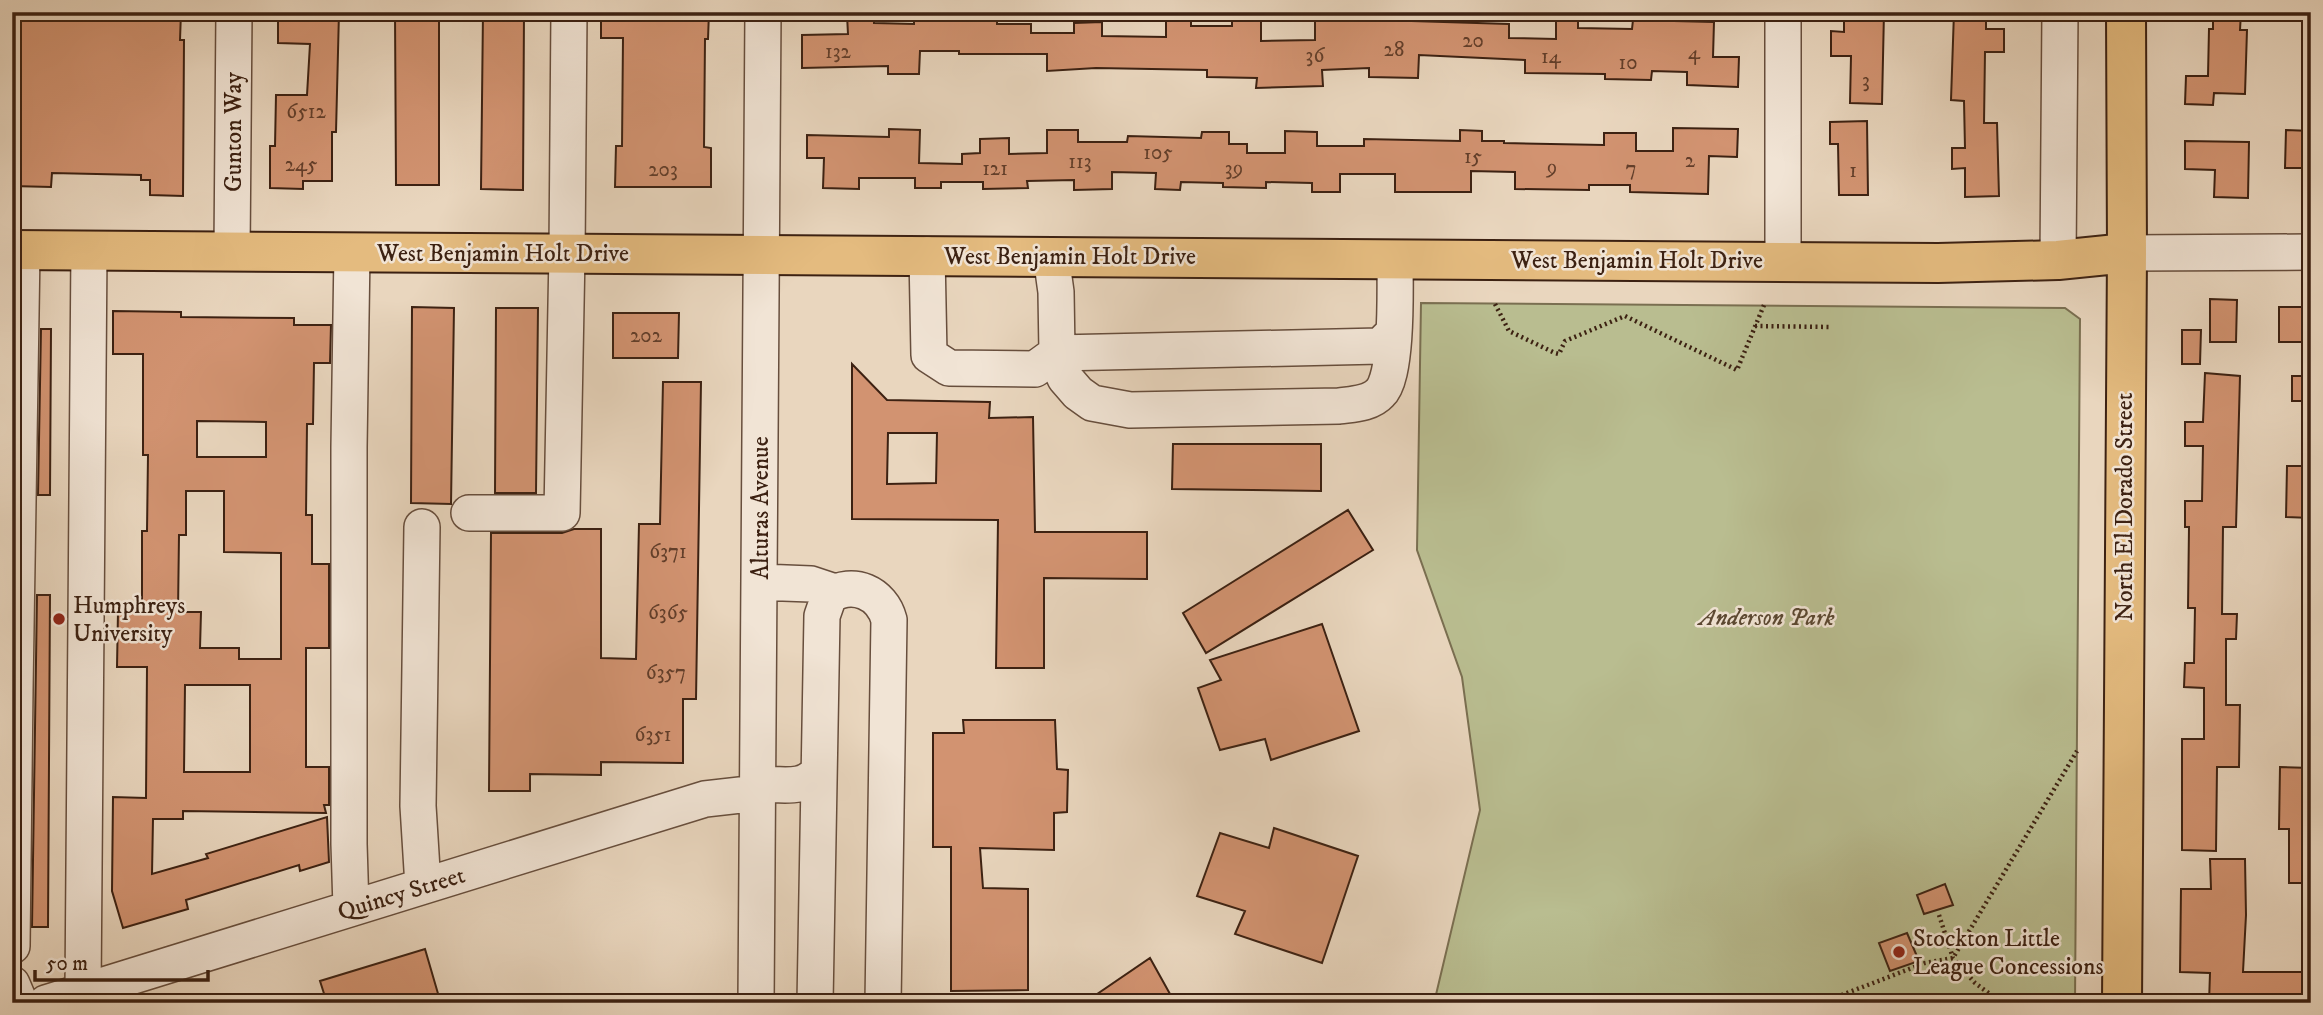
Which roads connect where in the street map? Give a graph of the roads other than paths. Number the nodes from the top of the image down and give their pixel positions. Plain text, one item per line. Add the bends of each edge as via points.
1 (234, 12) edge
2 (569, 12) edge
3 (763, 12) edge
4 (1783, 12) edge
5 (2060, 12) edge
6 (2126, 12) edge
7 (17, 250) edge
8 (89, 250) junction
9 (232, 251) junction
10 (2311, 251) edge
11 (352, 252) junction
12 (568, 253) junction
13 (2127, 253) junction
14 (761, 254) junction
15 (927, 255) junction
16 (1051, 257) junction
17 (1395, 259) junction
18 (2058, 260) junction
19 (1783, 261) junction
20 (1393, 333) junction
21 (1057, 353) junction
22 (469, 513) dead end
23 (15, 526) edge
24 (422, 527) dead end
25 (760, 582) junction
26 (835, 592) junction
27 (14, 690) edge
28 (819, 770) junction
29 (758, 795) junction
30 (818, 820) junction
31 (423, 886) junction
32 (351, 908) junction
33 (12, 946) edge
34 (12, 984) edge
35 (83, 991) junction
36 (20, 1003) edge
37 (46, 1003) edge
38 (756, 1003) edge
39 (815, 1003) edge
40 (883, 1003) edge
41 (2122, 1003) edge

1 - 9 street, Gunton Way
2 - 12 street
3 - 14 street, Alturas Avenue
4 - 19 street
5 - 18 street
6 - 13 main road, North El Dorado Street
7 - 8 main road, West Benjamin Holt Drive
7 - 23 street
8 - 9 main road, West Benjamin Holt Drive
8 - 35 street
9 - 11 main road, West Benjamin Holt Drive
10 - 13 street
11 - 12 main road, West Benjamin Holt Drive
11 - 32 street
12 - 14 main road, West Benjamin Holt Drive
12 - 22 street via 562,513
13 - 18 main road, West Benjamin Holt Drive
13 - 41 main road, North El Dorado Street
14 - 15 main road, West Benjamin Holt Drive
14 - 25 street, Alturas Avenue
15 - 16 main road, West Benjamin Holt Drive
15 - 21 street via 929,355 949,368 1035,369
16 - 17 main road, West Benjamin Holt Drive
16 - 21 street
17 - 19 main road, West Benjamin Holt Drive
17 - 20 street
18 - 19 main road, West Benjamin Holt Drive
20 - 21 street via 1380,346
20 - 21 street via 1382,393 1339,406 1114,408 1092,403 1078,393 1065,378
23 - 27 street
24 - 31 street via 418,806
25 - 26 street via 811,584
25 - 29 street, Alturas Avenue
26 - 28 street via 822,615
26 - 40 street via 867,591 883,606 889,620
27 - 33 street
28 - 29 street via 811,782
28 - 30 street
29 - 30 street via 801,809
29 - 31 street, Quincy Street via 705,799
29 - 38 street, Alturas Avenue
30 - 39 street
31 - 32 street, Quincy Street
32 - 35 street, Quincy Street
34 - 36 street
35 - 37 street, Quincy Street

